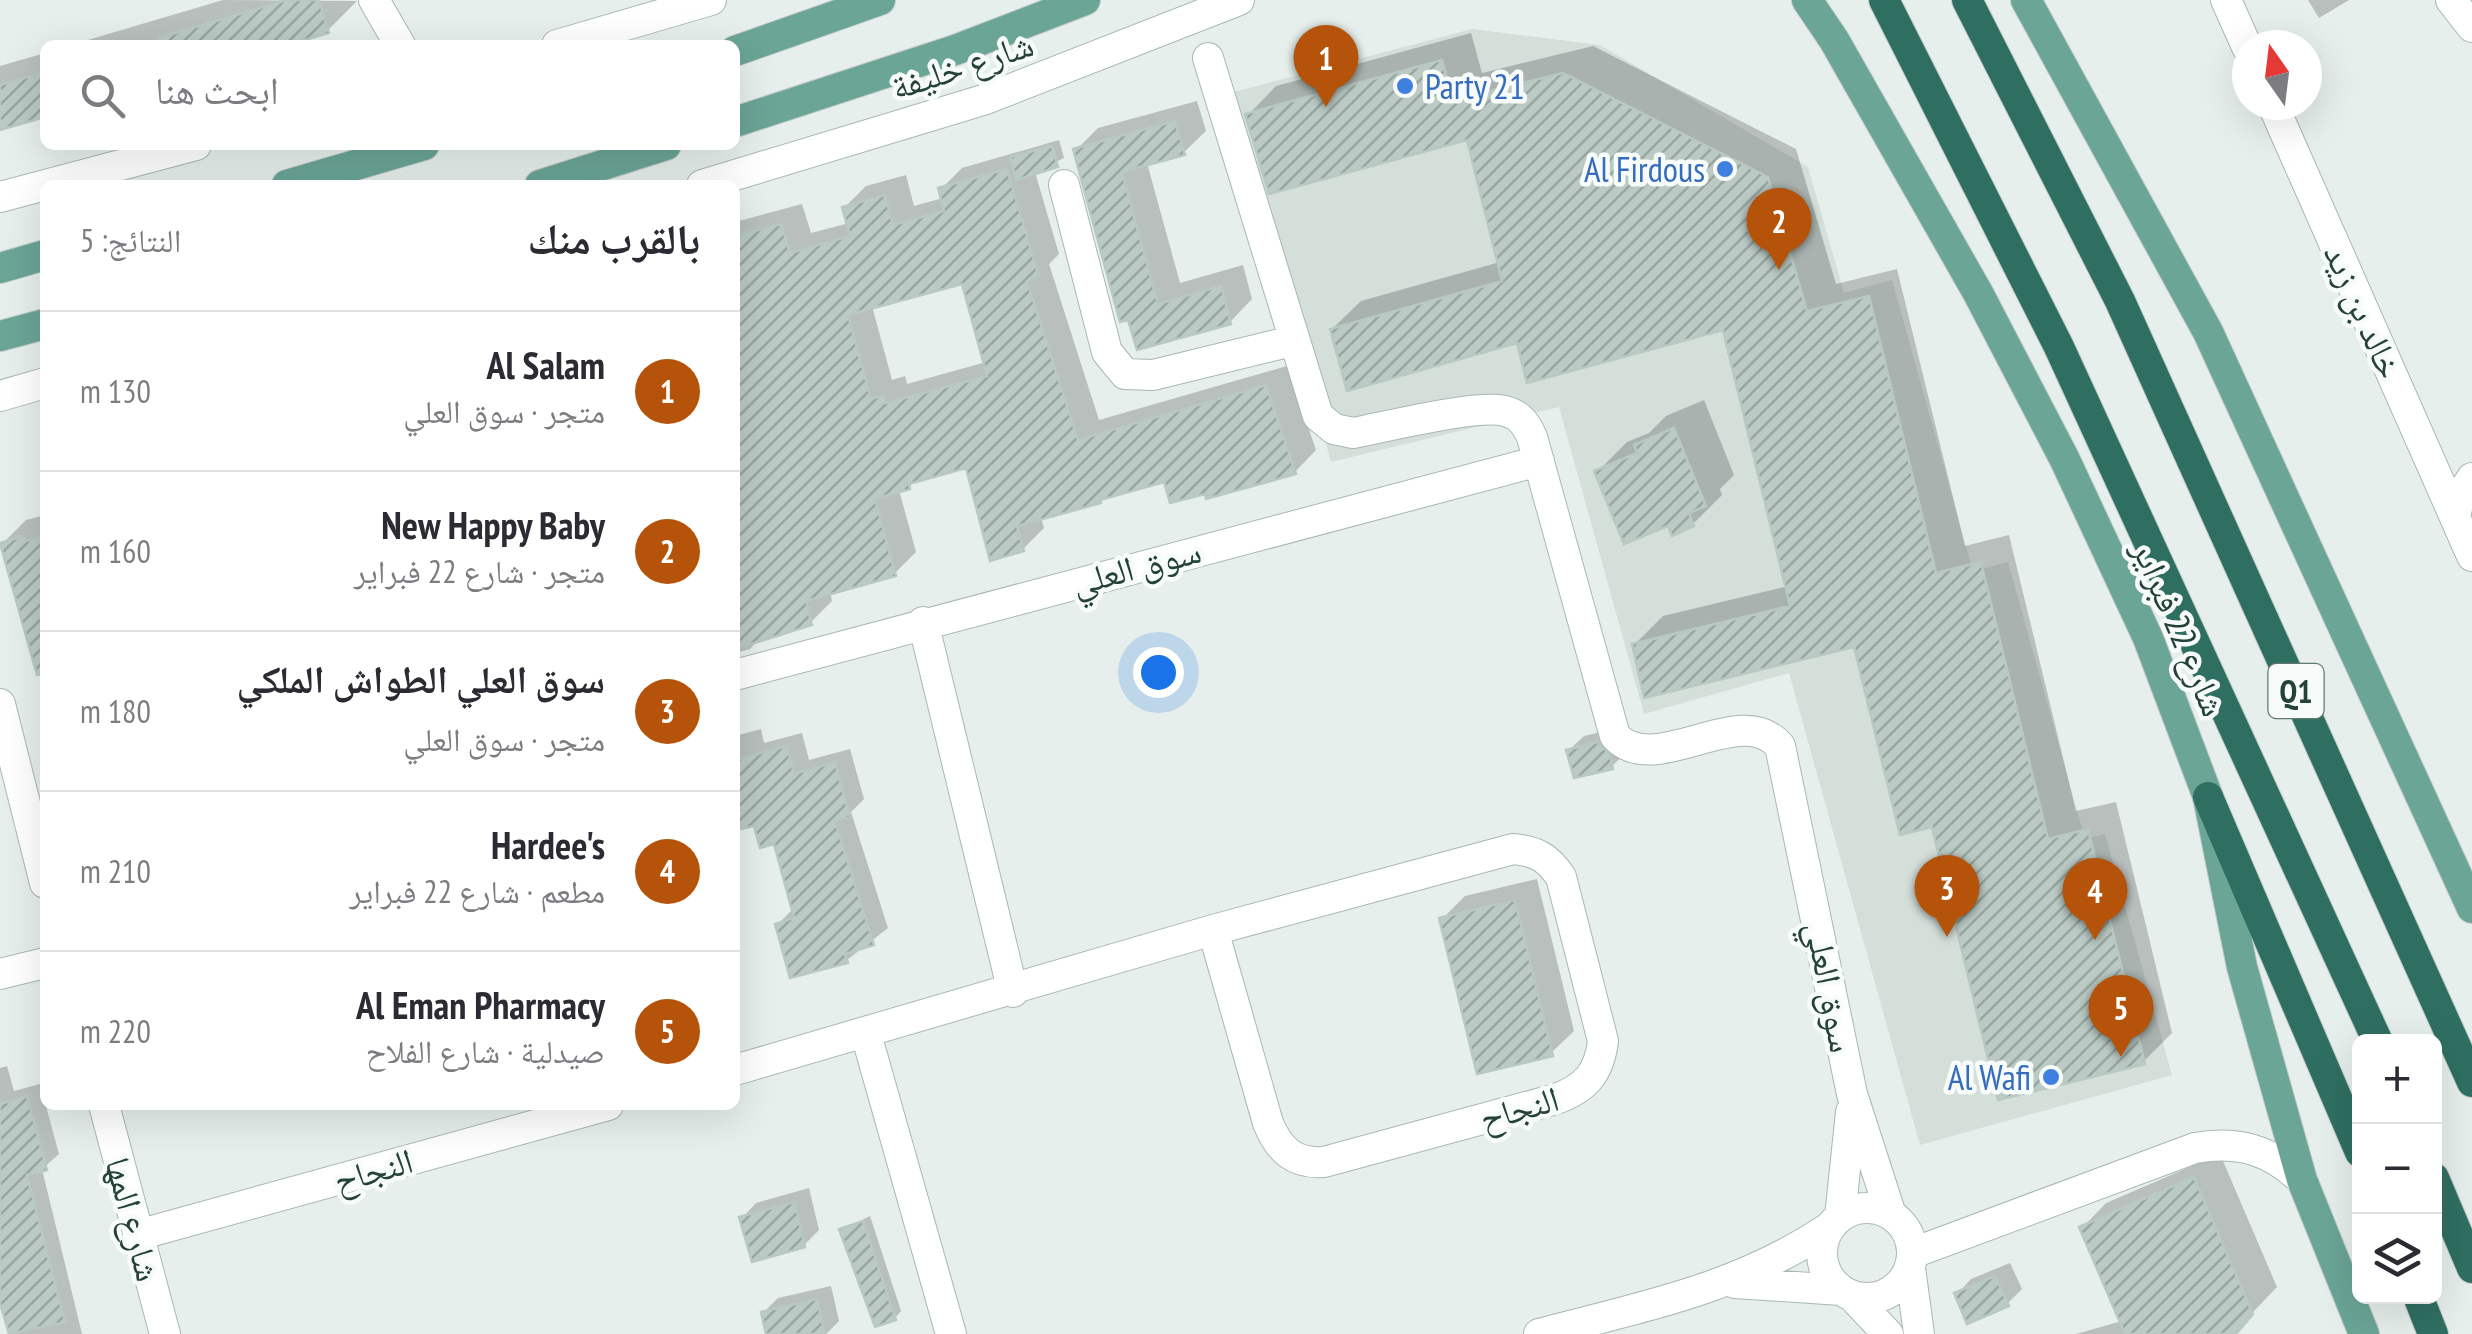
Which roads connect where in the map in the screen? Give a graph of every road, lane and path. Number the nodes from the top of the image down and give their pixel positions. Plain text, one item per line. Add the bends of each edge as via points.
1 (711, 0) edge
2 (880, 0) edge
3 (1085, 0) edge
4 (1239, 0) edge
5 (1787, 0) edge
6 (1807, 0) edge
7 (1821, 0) edge
8 (1884, 0) edge
9 (1967, 0) edge
10 (2226, 0) edge
11 (2452, 0) edge
12 (2028, 2) edge
13 (376, 4) edge
14 (2472, 27) edge
15 (2239, 30) edge
16 (379, 40) edge
17 (397, 40) edge
18 (574, 40) edge
19 (1834, 40) junction
20 (740, 49) edge
21 (1208, 58) dead end
22 (1870, 104) junction
23 (740, 120) edge
24 (2280, 120) edge
25 (177, 150) edge
26 (407, 150) edge
27 (650, 150) edge
28 (64, 180) edge
29 (304, 180) edge
30 (556, 180) edge
31 (719, 180) edge
32 (1064, 185) dead end
33 (40, 186) edge
34 (0, 197) edge
35 (40, 256) edge
36 (0, 268) edge
37 (40, 325) edge
38 (0, 336) edge
39 (1292, 341) junction
40 (1539, 461) junction
41 (2472, 478) edge
42 (2455, 516) junction
43 (2472, 556) edge
44 (924, 622) junction
45 (740, 675) edge
46 (0, 704) edge
47 (2208, 797) junction
48 (40, 862) edge
49 (2472, 908) edge
50 (1213, 930) junction
51 (40, 963) edge
52 (0, 974) edge
53 (1013, 992) junction
54 (866, 1034) junction
55 (2374, 1034) edge
56 (740, 1069) edge
57 (2472, 1082) edge
58 (1852, 1094) junction
59 (105, 1110) edge
60 (590, 1110) edge
61 (2352, 1133) edge
62 (2302, 1180) junction
63 (2442, 1197) edge
64 (1891, 1215) junction
65 (1835, 1222) junction
66 (138, 1235) junction
67 (1911, 1261) junction
68 (2472, 1268) edge
69 (1728, 1284) junction
70 (1846, 1293) junction
71 (2421, 1304) edge
72 (164, 1334) edge
73 (951, 1334) edge
74 (1538, 1334) edge
75 (1888, 1334) edge
76 (1918, 1334) edge
77 (2364, 1334) edge
78 (2434, 1334) edge

1 - 18 street
2 - 20 main road
3 - 23 main road, شارع خليفة
4 - 31 street, شارع خليفة via 983,100
5 - 22 main road
6 - 19 main road, شارع 22 فبراير
7 - 19 main road
8 - 55 highway, شارع 22 فبراير / Q1 via 2060,347
9 - 57 highway, Q1 via 2120,300
10 - 15 street
11 - 14 street
12 - 49 main road via 2208,332
13 - 16 street
13 - 17 street
19 - 22 main road, شارع 22 فبراير
21 - 39 street, سوق العلي
22 - 47 main road, شارع 22 فبراير via 2064,460 2148,638
24 - 42 street, خالد بن زيد
25 - 28 street
26 - 29 main road
27 - 30 main road
32 - 39 street via 1107,352 1124,374 1153,375
33 - 34 street
35 - 36 main road
37 - 38 main road
39 - 40 street, سوق العلي via 1318,416 1334,429 1353,433 1503,410 1524,420
40 - 44 street, سوق العلي
40 - 58 street, سوق العلي via 1615,736 1644,749 1751,732 1773,737 1780,746
41 - 42 street
42 - 43 street, خالد بن زيد
44 - 45 street, سوق العلي
44 - 53 street
46 - 48 street
47 - 61 highway
47 - 62 main road, شارع 22 فبراير via 2242,967
50 - 50 street, النجاح via 1495,853 1533,851 1561,878 1604,1042 1600,1062 1591,1079 1556,1099 1324,1162 1295,1159 1268,1123
50 - 53 street, النجاح
51 - 52 street
53 - 54 street, النجاح
54 - 56 street, النجاح
54 - 73 street
58 - 64 street, سوق العلي
58 - 65 street, سوق العلي
59 - 66 street, شارع المها
60 - 66 street, النجاح
62 - 67 street via 2264,1152 2206,1146
62 - 77 main road, شارع 22 فبراير
63 - 68 highway
64 - 65 street via 1865,1208
64 - 67 street via 1905,1228
65 - 69 street
65 - 70 street via 1822,1260
66 - 72 street, شارع المها
67 - 70 street via 1904,1281 1880,1297
67 - 76 street
69 - 70 street
69 - 74 street
70 - 75 street
71 - 78 highway

